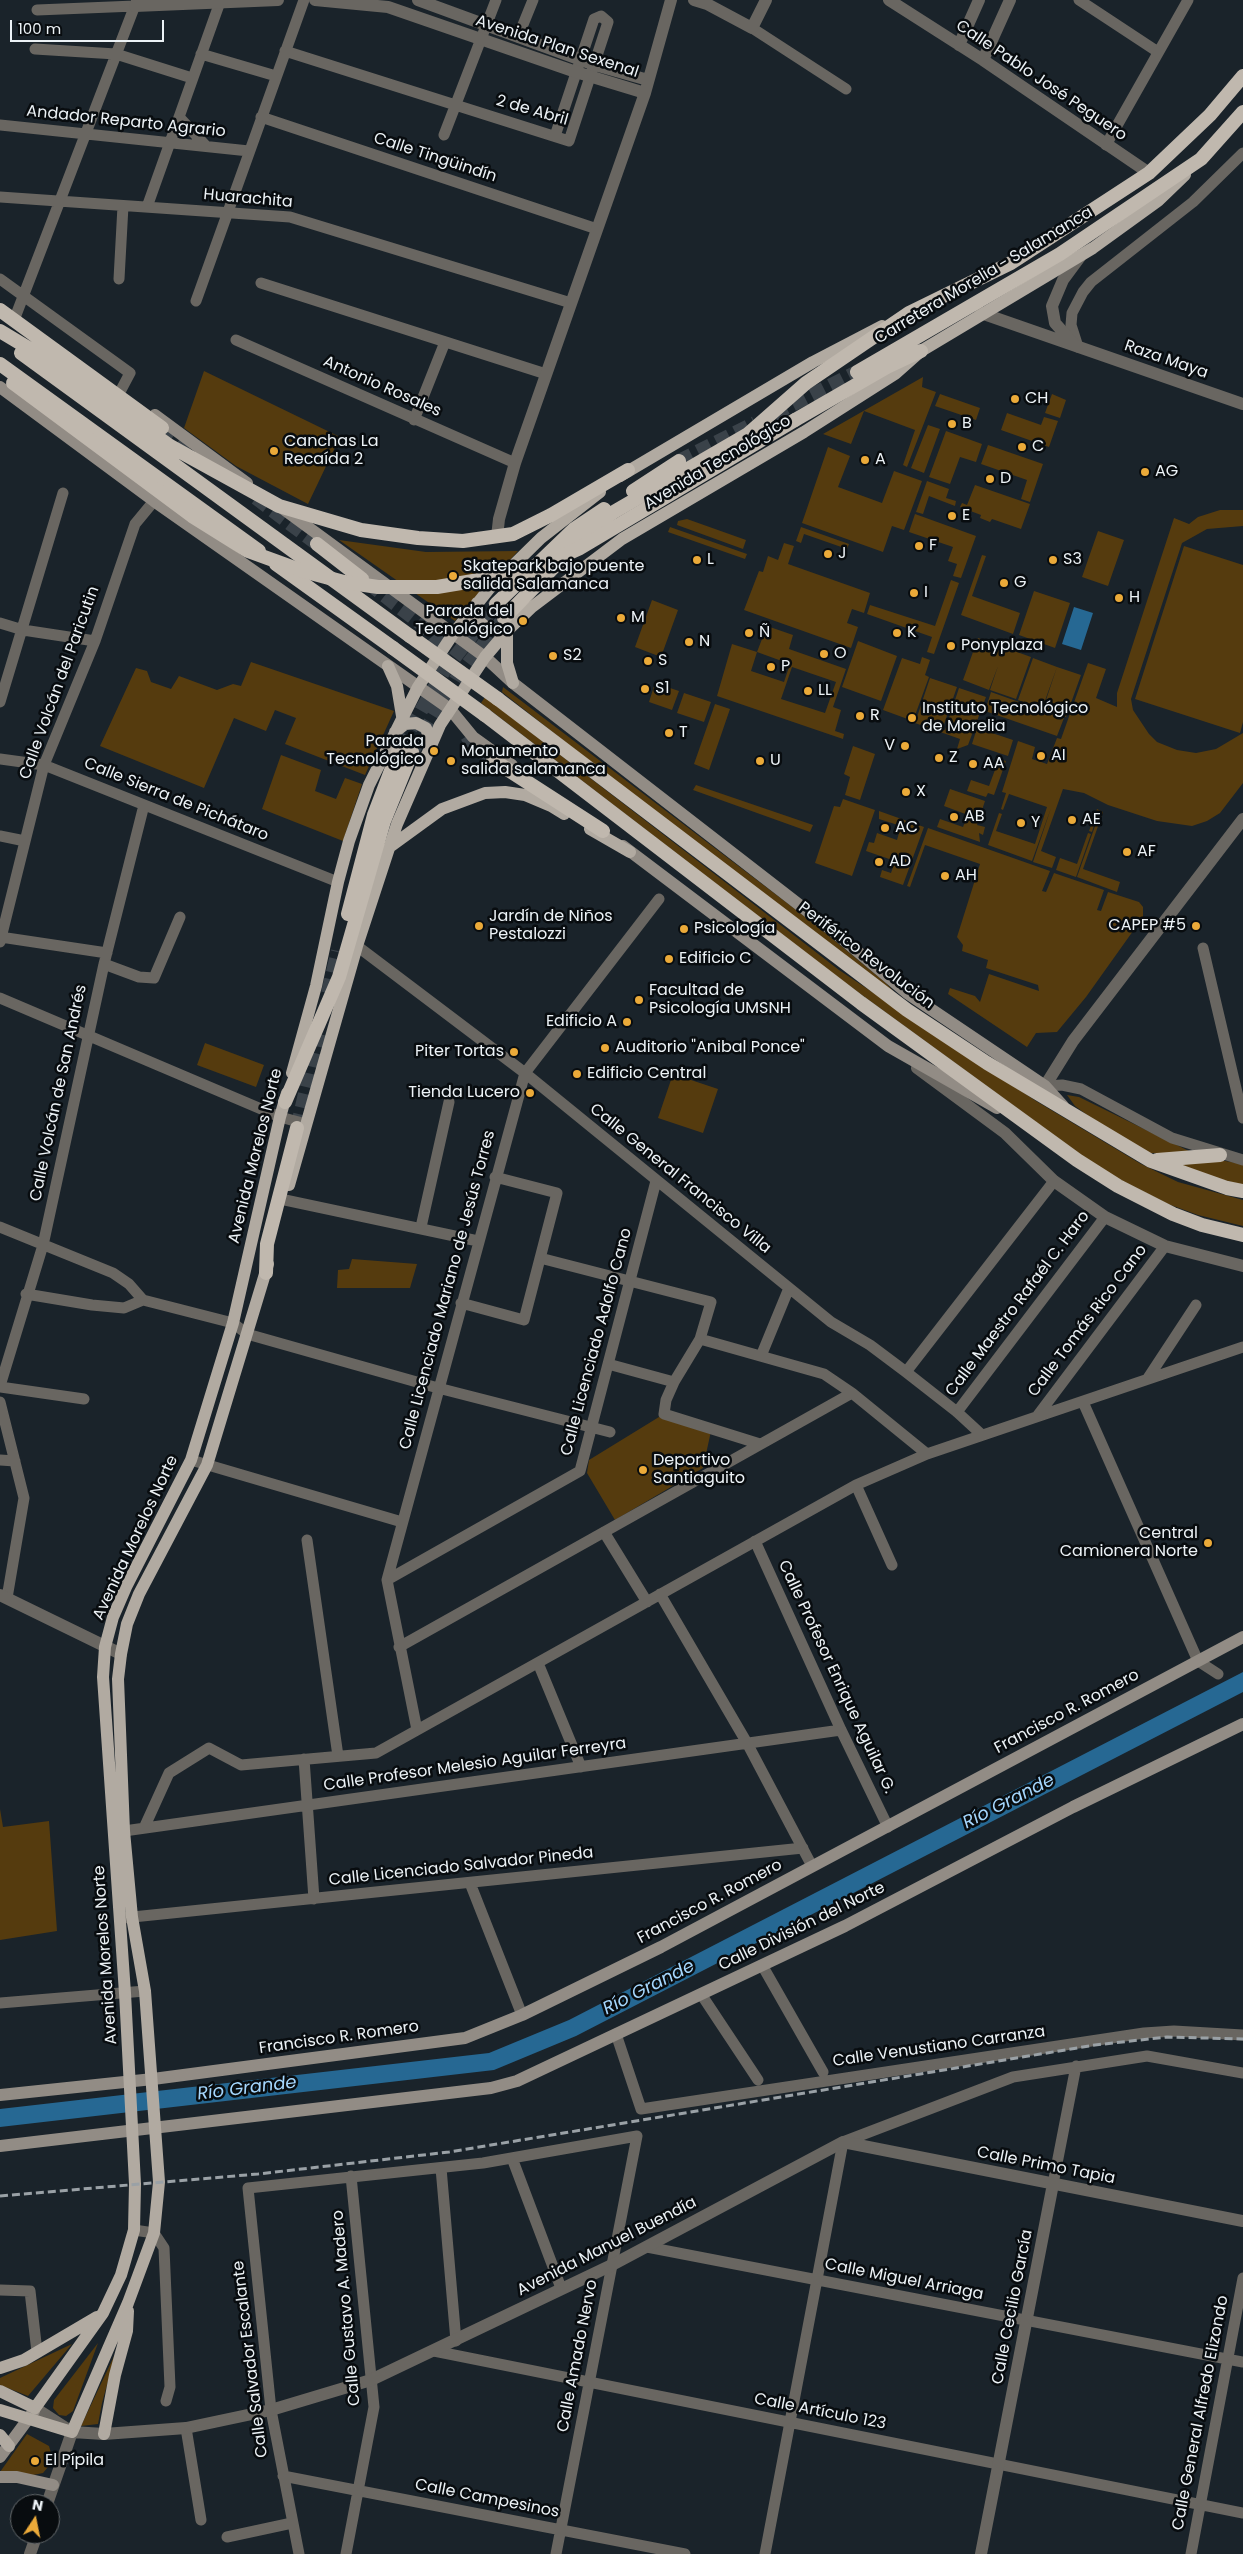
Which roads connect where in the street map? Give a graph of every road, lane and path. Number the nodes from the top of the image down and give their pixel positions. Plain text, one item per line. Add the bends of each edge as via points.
1 (278, 0) edge
2 (304, 0) edge
3 (315, 0) edge
4 (418, 0) edge
5 (496, 0) edge
6 (533, 0) edge
7 (671, 0) edge
8 (694, 0) edge
9 (766, 0) edge
10 (889, 0) edge
11 (979, 0) edge
12 (1010, 0) edge
13 (1079, 0) edge
14 (1188, 0) edge
15 (220, 2) junction
16 (136, 3) edge
17 (432, 3) edge
18 (37, 10) dead end
19 (486, 25) junction
20 (752, 28) junction
21 (518, 37) junction
22 (481, 40) junction
23 (959, 45) junction
24 (34, 49) dead end
25 (285, 51) junction
26 (1158, 52) junction
27 (116, 54) junction
28 (201, 54) junction
29 (580, 59) junction
30 (983, 60) junction
31 (593, 70) junction
32 (576, 72) junction
33 (276, 76) junction
34 (1243, 76) edge
35 (192, 78) junction
36 (646, 86) junction
37 (846, 89) dead end
38 (454, 104) junction
39 (1243, 112) edge
40 (179, 117) junction
41 (262, 117) junction
42 (0, 125) edge
43 (86, 134) junction
44 (444, 135) dead end
45 (555, 136) junction
46 (170, 142) junction
47 (1106, 145) junction
48 (206, 146) junction
49 (249, 151) junction
50 (1243, 154) edge
51 (1201, 159) junction
52 (1149, 173) junction
53 (0, 197) edge
54 (60, 201) junction
55 (123, 206) junction
56 (146, 207) junction
57 (227, 213) junction
58 (597, 229) junction
59 (1082, 255) junction
60 (0, 279) edge
61 (119, 279) dead end
62 (261, 282) dead end
63 (24, 296) junction
64 (196, 301) dead end
65 (571, 303) junction
66 (0, 305) edge
67 (0, 310) edge
68 (909, 313) junction
69 (981, 313) junction
70 (16, 315) junction
71 (0, 330) edge
72 (0, 338) edge
73 (236, 340) dead end
74 (445, 342) junction
75 (1078, 347) junction
76 (921, 352) junction
77 (0, 364) edge
78 (0, 372) edge
79 (857, 372) tunnel mouth
80 (546, 374) junction
81 (0, 376) edge
82 (7, 385) edge
83 (121, 390) junction
84 (1243, 404) edge
85 (414, 420) junction
86 (162, 428) tunnel mouth
87 (680, 461) tunnel mouth
88 (515, 463) junction
89 (628, 470) junction
90 (63, 493) dead end
91 (154, 501) junction
92 (279, 506) junction
93 (497, 537) junction
94 (317, 544) tunnel mouth
95 (362, 579) tunnel mouth
96 (477, 603) junction
97 (496, 604) tunnel mouth
98 (0, 623) edge
99 (506, 624) junction
100 (22, 630) junction
101 (453, 634) junction
102 (95, 641) junction
103 (485, 658) junction
104 (388, 666) junction
105 (513, 683) junction
106 (418, 687) junction
107 (0, 702) edge
108 (450, 709) junction
109 (402, 716) junction
110 (394, 732) junction
111 (431, 744) junction
112 (0, 759) edge
113 (493, 760) tunnel mouth
114 (44, 765) junction
115 (144, 805) junction
116 (1243, 820) edge
117 (603, 831) junction
118 (0, 836) edge
119 (25, 841) junction
120 (387, 850) junction
121 (630, 852) junction
122 (338, 882) junction
123 (660, 899) dead end
124 (180, 917) dead end
125 (0, 939) edge
126 (357, 946) junction
127 (1203, 948) dead end
128 (338, 951) tunnel mouth
129 (105, 958) junction
130 (0, 998) edge
131 (88, 1034) junction
132 (888, 1046) junction
133 (525, 1073) junction
134 (1045, 1086) junction
135 (285, 1102) junction
136 (449, 1102) dead end
137 (1068, 1112) junction
138 (280, 1117) junction
139 (1243, 1118) edge
140 (302, 1126) junction
141 (1038, 1132) junction
142 (1220, 1154) junction
143 (1243, 1160) edge
144 (1151, 1161) junction
145 (495, 1177) junction
146 (656, 1181) junction
147 (1054, 1181) junction
148 (1243, 1191) edge
149 (285, 1200) junction
150 (1105, 1217) junction
151 (0, 1227) edge
152 (421, 1227) junction
153 (1243, 1235) edge
154 (478, 1241) junction
155 (43, 1245) junction
156 (1165, 1246) junction
157 (540, 1258) junction
158 (1243, 1266) edge
159 (266, 1273) junction
160 (630, 1281) junction
161 (789, 1288) junction
162 (26, 1294) junction
163 (143, 1300) junction
164 (461, 1303) junction
165 (1196, 1305) dead end
166 (233, 1322) junction
167 (247, 1334) junction
168 (700, 1339) junction
169 (1243, 1346) edge
170 (761, 1356) junction
171 (608, 1364) junction
172 (906, 1372) junction
173 (1148, 1378) junction
174 (674, 1382) junction
175 (0, 1387) edge
176 (438, 1388) junction
177 (852, 1393) junction
178 (84, 1399) dead end
179 (0, 1402) edge
180 (1083, 1402) junction
181 (957, 1412) junction
182 (1038, 1415) junction
183 (592, 1429) junction
184 (610, 1432) dead end
185 (982, 1435) junction
186 (760, 1444) junction
187 (928, 1454) junction
188 (0, 1460) edge
189 (191, 1460) junction
190 (14, 1461) junction
191 (207, 1465) junction
192 (856, 1485) junction
193 (402, 1522) junction
194 (604, 1532) junction
195 (307, 1540) dead end
196 (755, 1541) junction
197 (892, 1565) dead end
198 (387, 1580) junction
199 (660, 1594) junction
200 (3, 1596) edge
201 (647, 1602) junction
202 (1243, 1637) edge
203 (104, 1647) junction
204 (399, 1647) junction
205 (121, 1654) junction
206 (1198, 1660) junction
207 (538, 1663) junction
208 (1218, 1674) dead end
209 (1243, 1724) edge
210 (417, 1730) junction
211 (841, 1730) junction
212 (747, 1743) junction
213 (338, 1756) junction
214 (304, 1759) junction
215 (581, 1766) junction
216 (307, 1805) junction
217 (888, 1826) junction
218 (144, 1828) junction
219 (119, 1831) junction
220 (803, 1848) junction
221 (812, 1866) junction
222 (470, 1882) junction
223 (314, 1899) junction
224 (127, 1918) junction
225 (762, 1965) junction
226 (145, 1991) junction
227 (125, 1993) junction
228 (701, 1994) junction
229 (0, 2004) edge
230 (522, 2015) junction
231 (616, 2034) junction
232 (1243, 2035) edge
233 (1076, 2066) junction
234 (823, 2072) dead end
235 (1243, 2074) edge
236 (758, 2080) dead end
237 (153, 2084) junction
238 (130, 2087) junction
239 (0, 2095) edge
240 (156, 2129) junction
241 (131, 2131) junction
242 (843, 2142) junction
243 (0, 2146) edge
244 (512, 2158) junction
245 (441, 2168) junction
246 (351, 2176) junction
247 (1053, 2184) junction
248 (1243, 2221) edge
249 (134, 2230) junction
250 (154, 2232) junction
251 (646, 2247) junction
252 (612, 2265) junction
253 (1243, 2278) edge
254 (817, 2280) junction
255 (561, 2288) junction
256 (0, 2290) edge
257 (128, 2303) junction
258 (103, 2313) junction
259 (1027, 2320) junction
260 (456, 2341) junction
261 (434, 2351) junction
262 (37, 2352) junction
263 (1228, 2359) junction
264 (1243, 2362) edge
265 (0, 2368) edge
266 (371, 2380) junction
267 (589, 2382) junction
268 (0, 2392) edge
269 (166, 2401) dead end
270 (35, 2408) junction
271 (0, 2410) edge
272 (271, 2410) junction
273 (28, 2420) junction
274 (790, 2422) junction
275 (186, 2428) junction
276 (72, 2432) junction
277 (104, 2434) junction
278 (0, 2435) edge
279 (10, 2446) junction
280 (0, 2457) edge
281 (999, 2464) junction
282 (283, 2476) junction
283 (0, 2478) edge
284 (53, 2486) junction
285 (358, 2491) junction
286 (50, 2494) edge
287 (1200, 2504) junction
288 (1243, 2513) edge
289 (201, 2520) dead end
290 (292, 2523) junction
291 (560, 2530) junction
292 (226, 2537) dead end
293 (641, 2550) edge
294 (299, 2554) edge
295 (346, 2554) edge
296 (556, 2554) edge
297 (685, 2554) edge
298 (765, 2554) edge
299 (981, 2554) edge
300 (1191, 2554) edge

1 - 15 street
2 - 25 street
3 - 22 street, Avenida Plan Sexenal via 388,7
4 - 17 street, Avenida Plan Sexenal
5 - 19 street
6 - 21 street
7 - 36 street
8 - 20 street
9 - 20 street
10 - 23 street, Calle Pablo José Peguero
11 - 23 street
12 - 30 street
13 - 26 street
14 - 26 street
15 - 16 street
15 - 28 street
16 - 18 street
16 - 27 street
17 - 19 street, Avenida Plan Sexenal
19 - 21 street, Avenida Plan Sexenal
19 - 22 street
20 - 37 street
21 - 29 street, Avenida Plan Sexenal
22 - 32 street, Avenida Plan Sexenal
22 - 38 street
23 - 30 street, Calle Pablo José Peguero
24 - 27 street
25 - 33 street
25 - 38 street, 2 de Abril
26 - 47 street
27 - 35 street
27 - 43 street
28 - 33 street
28 - 35 street
29 - 31 street, Avenida Plan Sexenal
29 - 31 street, 2 de Abril via 594,19 601,16 608,22
29 - 32 street
30 - 47 street, Calle Pablo José Peguero
31 - 32 street, Avenida Plan Sexenal
31 - 36 street, Avenida Plan Sexenal
31 - 45 street, 2 de Abril via 569,141
32 - 45 street
33 - 41 street
34 - 52 highway, Carretera Morelia - Salamanca via 1210,115
35 - 40 street
36 - 58 street
38 - 44 street
38 - 45 street, 2 de Abril
39 - 51 highway, Carretera Morelia - Salamanca
40 - 46 street
40 - 48 street
41 - 49 street
41 - 58 street, Calle Tingüindín
42 - 43 street, Andador Reparto Agrario
43 - 46 street, Andador Reparto Agrario
43 - 54 street
46 - 48 street, Andador Reparto Agrario
46 - 56 street
47 - 52 street, Calle Pablo José Peguero
48 - 49 street, Andador Reparto Agrario
49 - 57 street
50 - 75 street via 1193,202 1091,282 1072,313 1071,325
51 - 59 main road, Avenida Tecnológico via 1158,200
51 - 79 highway, Carretera Morelia - Salamanca via 1060,254
52 - 68 highway, Carretera Morelia - Salamanca via 1011,263
53 - 54 street, Huarachita
54 - 55 street, Huarachita
54 - 63 street
55 - 56 street, Huarachita
55 - 61 street
56 - 57 street, Huarachita
57 - 64 street
57 - 65 street, Huarachita via 290,217
58 - 65 street
59 - 69 main road, Avenida Tecnológico
59 - 75 street, Raza Maya via 1063,280 1052,306 1055,323
60 - 63 street
62 - 74 street
63 - 70 street
63 - 83 street via 130,373
65 - 80 street
66 - 70 main road
67 - 86 highway
68 - 89 main road via 813,362
68 - 99 highway, Carretera Morelia - Salamanca via 806,383 748,434 612,513 586,534
69 - 75 street, Raza Maya
69 - 76 main road, Avenida Tecnológico
70 - 83 main road
71 - 92 highway via 50,361 170,446
72 - 137 highway, Periférico Revolución, bridge via 498,699 907,1010
73 - 85 street, Antonio Rosales
74 - 80 street
74 - 85 street
75 - 84 street, Raza Maya
76 - 82 highway, bridge via 887,367 580,548 549,562 497,577 437,587 378,587 303,571 248,552
76 - 99 main road, Avenida Tecnológico via 895,374 804,432 622,539
77 - 141 highway, bridge via 485,715 861,1003
78 - 82 highway
80 - 88 street
81 - 82 highway
82 - 91 main road
83 - 92 main road
85 - 88 street, Antonio Rosales
87 - 97 highway via 574,529
88 - 93 street via 499,518
89 - 93 highway via 527,528
89 - 96 main road via 542,538
90 - 100 street
91 - 102 street, Calle Volcán del Paricutin via 135,524
91 - 104 main road
92 - 93 highway via 362,530 418,538 463,541
92 - 101 main road
94 - 95 highway
96 - 99 main road via 476,614 487,628
96 - 101 main road
98 - 100 street
99 - 103 main road, Avenida Tecnológico
99 - 105 main road via 507,664
100 - 102 street
100 - 107 street
101 - 103 main road
101 - 106 main road, Avenida Morelos Norte
102 - 114 street, Calle Volcán del Paricutin
103 - 105 main road
103 - 108 main road, Avenida Tecnológico
104 - 106 main road
104 - 109 main road via 399,692
105 - 134 main road via 833,931 907,993
106 - 108 main road
106 - 109 main road, Avenida Morelos Norte
108 - 111 main road, Avenida Morelos Norte
108 - 117 main road via 473,737
109 - 110 main road, Avenida Morelos Norte
110 - 111 main road via 406,724 416,723 426,728
110 - 122 main road, Avenida Morelos Norte via 369,785
111 - 120 main road, Avenida Morelos Norte
112 - 114 street, Calle Sierra de Pichátaro
113 - 117 highway
114 - 115 street, Calle Sierra de Pichátaro
114 - 119 street, Calle Volcán del Paricutin
115 - 122 street, Calle Sierra de Pichátaro
115 - 129 street, Calle Volcán de San Andrés
116 - 134 street via 1073,1041
117 - 121 main road
118 - 119 street
119 - 125 street, Calle Volcán del Paricutin
120 - 121 main road via 442,810 485,793 505,792 551,806
120 - 126 main road, Avenida Morelos Norte
121 - 132 main road
122 - 135 main road, Avenida Morelos Norte via 316,986
123 - 133 street, Calle Licenciado Mariano de Jesús Torres
124 - 129 street via 154,978 139,977
125 - 129 street
126 - 133 street, Calle General Francisco Villa
126 - 140 main road, Avenida Morelos Norte
127 - 139 street
128 - 135 highway via 374,815 406,750 339,977
129 - 131 street, Calle Volcán de San Andrés
130 - 131 street
131 - 138 street
131 - 155 street, Calle Volcán de San Andrés
132 - 141 main road
132 - 147 street via 1005,1133
133 - 145 street, Calle Licenciado Mariano de Jesús Torres
133 - 146 street, Calle General Francisco Villa
134 - 137 main road
134 - 142 street via 1062,1084 1081,1089 1151,1129
135 - 138 main road, Avenida Morelos Norte
136 - 152 street
137 - 144 highway, Periférico Revolución
138 - 140 street
138 - 166 main road, Avenida Morelos Norte
140 - 149 main road, Avenida Morelos Norte
140 - 159 highway via 267,1244
141 - 153 highway via 1145,1201 1202,1225
142 - 143 street
142 - 144 highway
144 - 148 highway, Periférico Revolución
145 - 154 street, Calle Licenciado Mariano de Jesús Torres
145 - 157 street via 557,1193
146 - 160 street, Calle Licenciado Adolfo Cano
146 - 161 street, Calle General Francisco Villa
147 - 150 street
147 - 172 street
149 - 152 street
149 - 159 main road, Avenida Morelos Norte
150 - 156 street
150 - 181 street, Calle Maestro Rafaél C. Haro
151 - 155 street
152 - 154 street
154 - 164 street, Calle Licenciado Mariano de Jesús Torres
155 - 162 street, Calle Volcán de San Andrés
155 - 163 street via 113,1273 130,1284
156 - 158 street
156 - 182 street, Calle Tomás Rico Cano
157 - 160 street
157 - 164 street via 524,1320
159 - 167 main road, Avenida Morelos Norte
160 - 168 street via 712,1302
160 - 171 street, Calle Licenciado Adolfo Cano
161 - 170 street
161 - 172 street, Calle General Francisco Villa via 831,1322
162 - 163 street via 124,1308
162 - 175 street, Calle Volcán de San Andrés
163 - 166 street
164 - 176 street, Calle Licenciado Mariano de Jesús Torres
165 - 173 street
166 - 167 street
166 - 189 main road, Avenida Morelos Norte
167 - 176 street
167 - 191 main road, Avenida Morelos Norte
168 - 170 street
168 - 174 street
169 - 173 street
170 - 177 street via 824,1374
171 - 174 street
171 - 183 street, Calle Licenciado Adolfo Cano
172 - 181 street, Calle General Francisco Villa
173 - 180 street
174 - 186 street via 664,1414
175 - 178 street
176 - 183 street
176 - 193 street, Calle Licenciado Mariano de Jesús Torres
177 - 186 street
177 - 187 street
179 - 190 street
180 - 182 street
180 - 206 street
181 - 185 street, Calle General Francisco Villa
182 - 185 street
183 - 184 street
183 - 198 street, Calle Licenciado Adolfo Cano via 580,1471
185 - 187 street
186 - 194 street
187 - 192 street
188 - 190 street
189 - 191 street
189 - 203 main road, Avenida Morelos Norte via 126,1588
190 - 200 street via 24,1498
191 - 193 street
191 - 205 main road, Avenida Morelos Norte via 139,1594 127,1624
192 - 196 street
192 - 197 street
193 - 198 street, Calle Licenciado Mariano de Jesús Torres
194 - 201 street
194 - 204 street
195 - 213 street
196 - 199 street
196 - 211 street, Calle Profesor Enrique Aguilar G.
198 - 204 street, Calle Licenciado Mariano de Jesús Torres
199 - 201 street
199 - 212 street
200 - 203 street
201 - 207 street
202 - 206 main road, Francisco R. Romero
203 - 205 street
203 - 219 main road, Avenida Morelos Norte via 103,1677
204 - 210 street, Calle Licenciado Mariano de Jesús Torres
205 - 219 main road, Avenida Morelos Norte via 118,1679
206 - 208 street
206 - 217 main road, Francisco R. Romero
207 - 210 street
207 - 215 street
209 - 225 main road, Calle División del Norte via 1073,1806 845,1926
210 - 213 street via 376,1753
211 - 212 street, Calle Profesor Melesio Aguilar Ferreyra
211 - 217 street, Calle Profesor Enrique Aguilar G.
212 - 215 street, Calle Profesor Melesio Aguilar Ferreyra
212 - 220 street
213 - 214 street
214 - 216 street
214 - 218 street via 241,1765 209,1748 169,1773
215 - 216 street, Calle Profesor Melesio Aguilar Ferreyra
216 - 218 street, Calle Profesor Melesio Aguilar Ferreyra
216 - 223 street
217 - 221 main road, Francisco R. Romero
218 - 219 street, Calle Profesor Melesio Aguilar Ferreyra
219 - 224 main road, Avenida Morelos Norte
220 - 221 street
220 - 222 street, Calle Licenciado Salvador Pineda
221 - 230 main road, Francisco R. Romero via 661,1947
222 - 223 street, Calle Licenciado Salvador Pineda
222 - 230 street
223 - 224 street, Calle Licenciado Salvador Pineda
224 - 226 main road, Avenida Morelos Norte
224 - 227 main road, Avenida Morelos Norte
225 - 228 main road, Calle División del Norte
225 - 234 street
226 - 227 street
226 - 237 main road, Avenida Morelos Norte
227 - 229 street
227 - 238 main road, Avenida Morelos Norte
228 - 231 main road, Calle División del Norte
228 - 236 street
230 - 237 main road, Francisco R. Romero via 465,2038
231 - 232 street, Calle Venustiano Carranza via 641,2110 1144,2033 1174,2031
231 - 240 main road, Calle División del Norte via 516,2081 491,2088
233 - 235 street, Avenida Manuel Buendía via 1147,2056
233 - 242 street, Avenida Manuel Buendía via 1013,2077
233 - 247 street, Calle Cecilio García
237 - 238 main road, Francisco R. Romero
237 - 240 main road, Avenida Morelos Norte
238 - 239 main road, Francisco R. Romero
238 - 241 main road, Avenida Morelos Norte
240 - 241 main road, Calle División del Norte
240 - 250 main road, Avenida Morelos Norte via 159,2182
241 - 243 main road, Calle División del Norte
241 - 249 main road, Avenida Morelos Norte
242 - 247 street, Calle Primo Tapia
242 - 251 street, Avenida Manuel Buendía
242 - 254 street
244 - 245 street
244 - 252 street, Calle Amado Nervo via 637,2136
244 - 255 street
245 - 246 street
245 - 260 street
246 - 266 street, Calle Gustavo A. Madero
246 - 272 street, Calle Salvador Escalante via 248,2188
247 - 248 street, Calle Primo Tapia
247 - 259 street, Calle Cecilio García
249 - 250 street
249 - 258 main road, Avenida Morelos Norte via 121,2275
250 - 257 main road, Avenida Morelos Norte
250 - 269 street via 164,2248 170,2387
251 - 252 street, Avenida Manuel Buendía
251 - 254 street, Calle Miguel Arriaga
252 - 255 street, Avenida Manuel Buendía
252 - 267 street, Calle Amado Nervo
253 - 263 street, Calle General Alfredo Elizondo
254 - 259 street, Calle Miguel Arriaga
254 - 274 street
255 - 260 street, Avenida Manuel Buendía
256 - 262 street via 30,2291
257 - 276 main road, Avenida Morelos Norte
257 - 277 main road via 126,2331
258 - 262 main road
258 - 270 main road, Avenida Morelos Norte
259 - 263 street, Calle Miguel Arriaga
259 - 281 street, Calle Cecilio García
260 - 261 street, Avenida Manuel Buendía
261 - 266 street, Avenida Manuel Buendía
261 - 267 street, Calle Artículo 123
262 - 265 main road
263 - 264 street, Calle Miguel Arriaga
263 - 287 street, Calle General Alfredo Elizondo
266 - 272 street, Avenida Manuel Buendía
266 - 285 street, Calle Gustavo A. Madero via 374,2407
267 - 274 street, Calle Artículo 123
267 - 291 street, Calle Amado Nervo
268 - 270 main road
270 - 273 main road, Avenida Morelos Norte
270 - 276 street
271 - 273 main road
272 - 275 street, Avenida Manuel Buendía
272 - 282 street, Calle Salvador Escalante
273 - 276 main road
273 - 279 main road, Avenida Morelos Norte
274 - 281 street, Calle Artículo 123
274 - 298 street
275 - 277 street, Avenida Manuel Buendía
275 - 289 street
276 - 277 street, Avenida Manuel Buendía
276 - 284 street
278 - 279 main road
279 - 280 main road, Avenida Morelos Norte
281 - 287 street, Calle Artículo 123
281 - 299 street, Calle Cecilio García
282 - 285 street, Calle Campesinos
282 - 290 street, Calle Salvador Escalante
283 - 284 main road via 17,2477
284 - 286 street
285 - 291 street, Calle Campesinos
285 - 295 street, Calle Gustavo A. Madero
287 - 288 street, Calle Artículo 123
287 - 300 street, Calle General Alfredo Elizondo
290 - 292 street
290 - 294 street, Calle Salvador Escalante
291 - 293 street, Calle Campesinos
291 - 296 street, Calle Amado Nervo
293 - 297 street, Calle Campesinos

